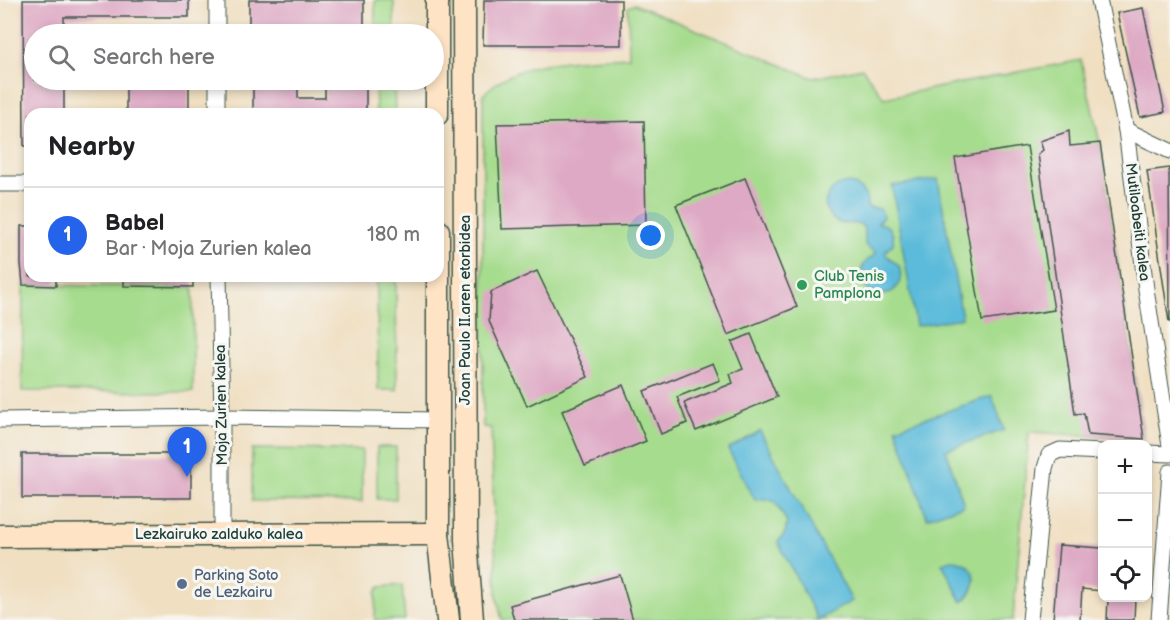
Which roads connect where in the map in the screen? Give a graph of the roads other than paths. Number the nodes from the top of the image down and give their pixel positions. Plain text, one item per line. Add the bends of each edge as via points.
1 (217, 0) edge
2 (437, 0) edge
3 (464, 0) edge
4 (1099, 0) edge
5 (217, 24) edge
6 (437, 24) edge
7 (217, 90) edge
8 (437, 90) edge
9 (217, 108) edge
10 (437, 108) edge
11 (1126, 130) junction
12 (1170, 151) edge
13 (0, 184) edge
14 (24, 184) edge
15 (219, 282) edge
16 (438, 282) edge
17 (222, 417) junction
18 (0, 420) edge
19 (439, 420) junction
20 (1170, 446) edge
21 (1098, 452) edge
22 (1152, 453) edge
23 (1170, 454) edge
24 (1170, 472) edge
25 (222, 534) junction
26 (438, 534) junction
27 (0, 536) edge
28 (448, 620) edge
29 (472, 620) edge
30 (1030, 620) edge
31 (1159, 620) edge

1 - 5 street
2 - 6 main road
3 - 29 main road, Joan Paulo II.aren etorbidea via 466,540
4 - 11 street, Mutiloabeiti kalea
7 - 9 street
8 - 10 main road
11 - 12 street
11 - 20 street, Mutiloabeiti kalea
13 - 14 street
15 - 17 street, Moja Zurien kalea
16 - 19 main road, Joan Paulo II.aren etorbidea
17 - 18 street
17 - 19 street
17 - 25 street, Moja Zurien kalea
19 - 26 main road, Joan Paulo II.aren etorbidea
21 - 30 street via 1060,450 1049,455
22 - 23 street
24 - 31 street
25 - 26 main road, Lezkairuko zalduko kalea
25 - 27 main road, Lezkairuko zalduko kalea
26 - 28 main road, Joan Paulo II.aren etorbidea

